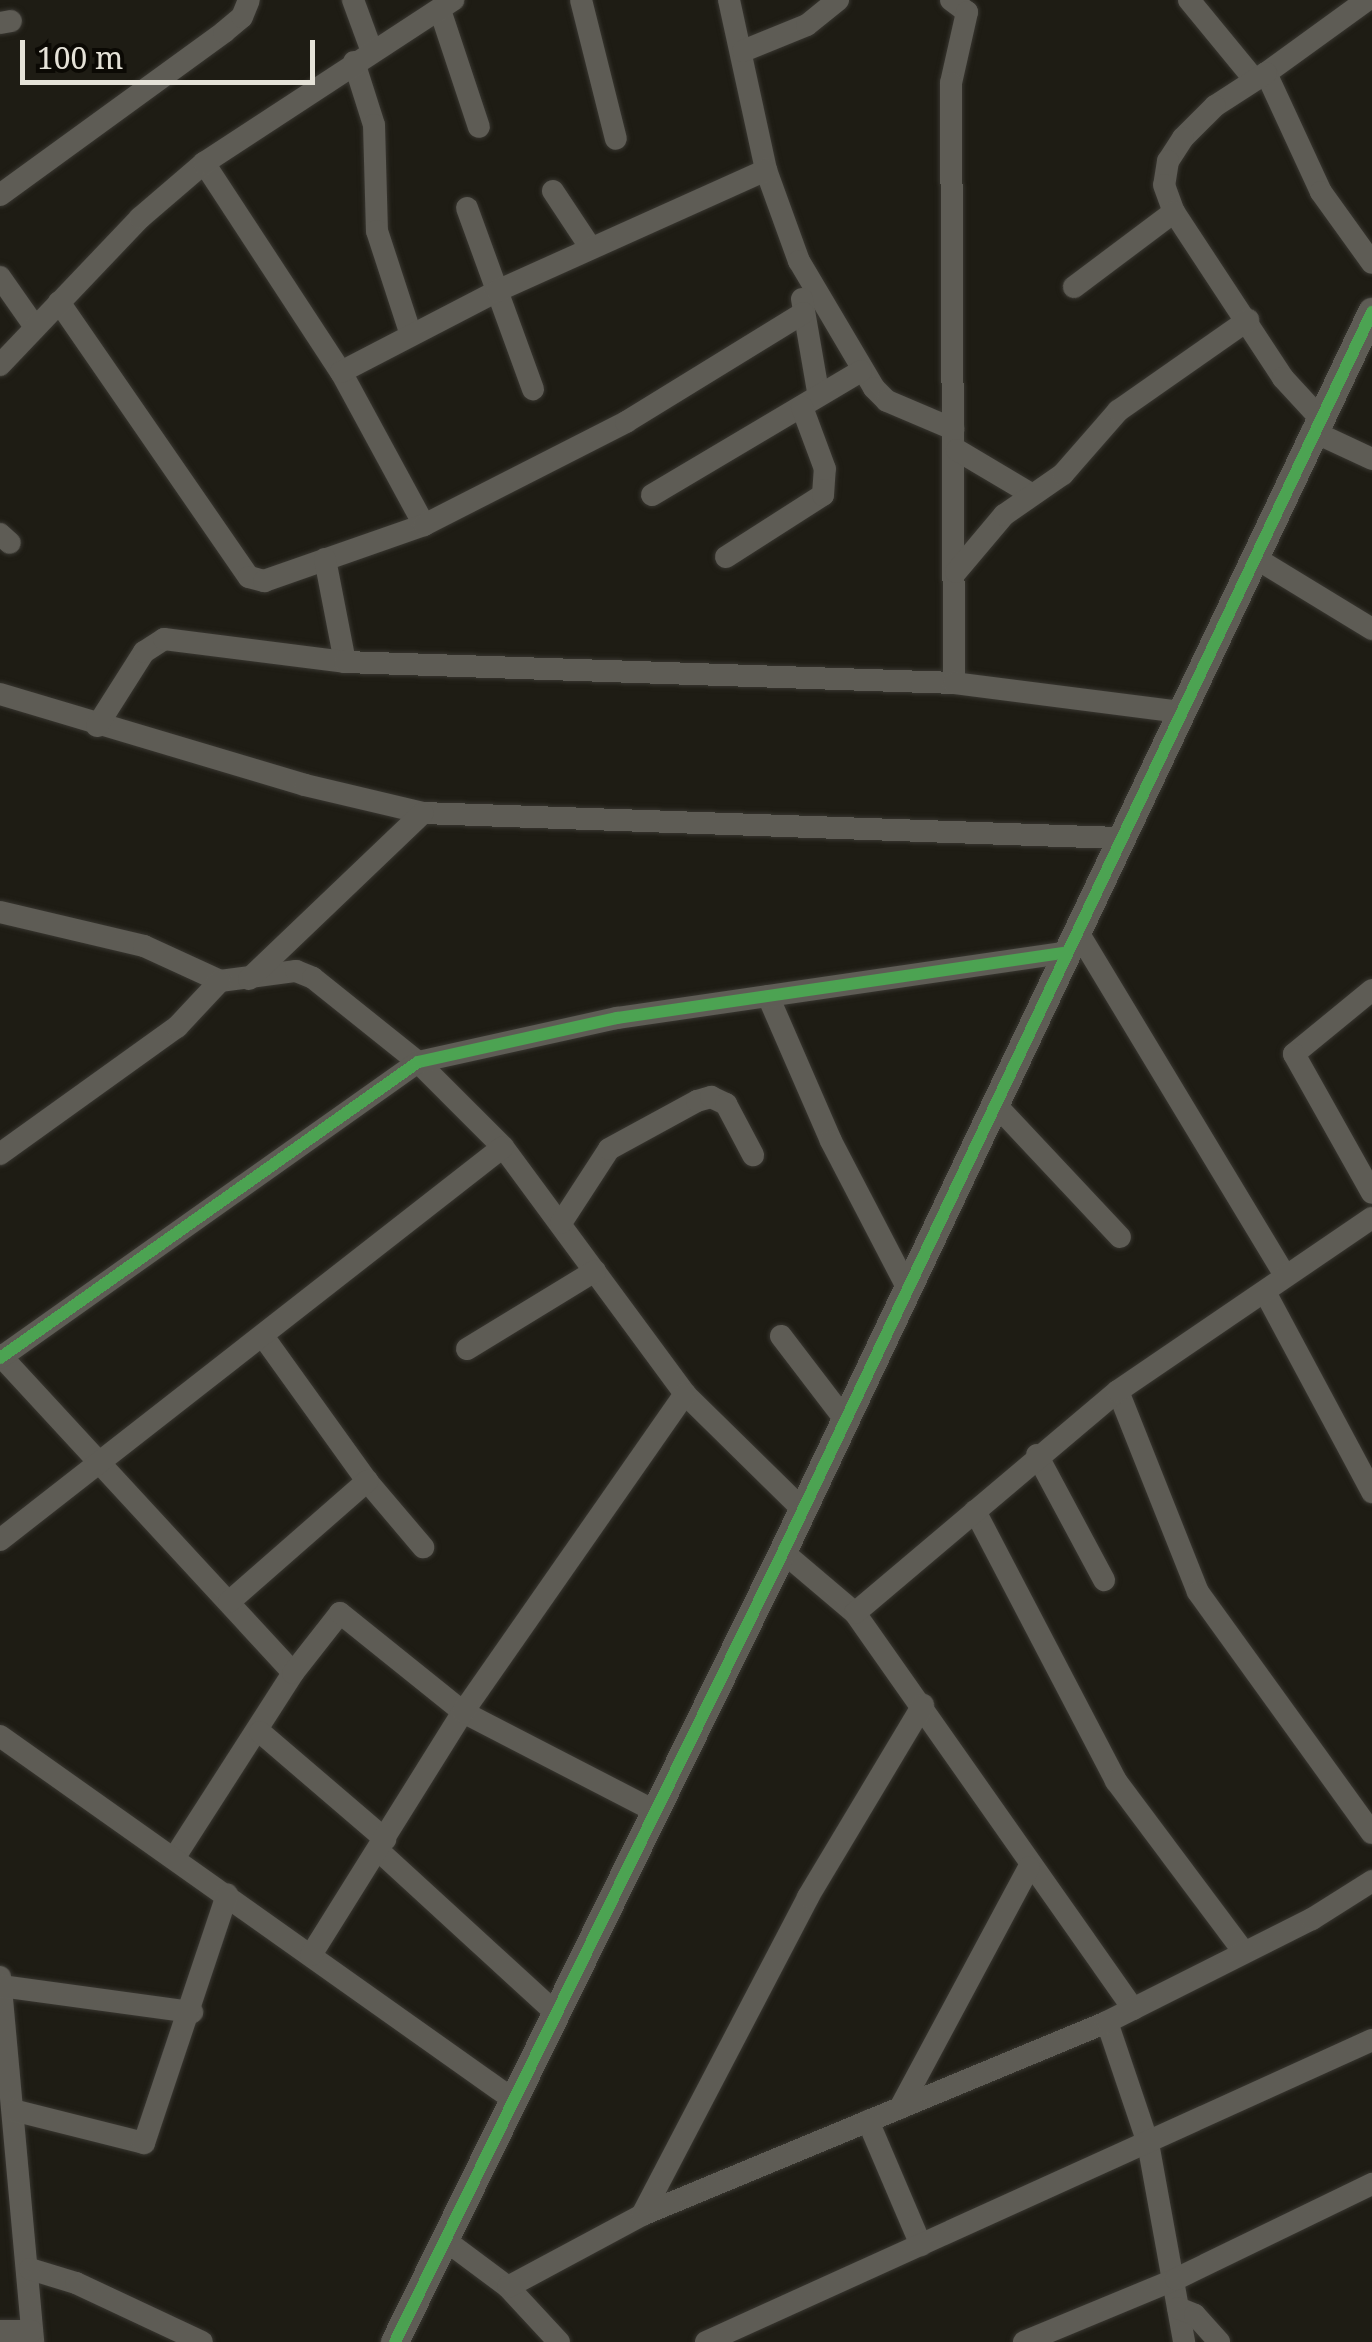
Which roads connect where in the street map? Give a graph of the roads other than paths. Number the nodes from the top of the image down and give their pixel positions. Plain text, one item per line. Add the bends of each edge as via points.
1 (249, 0) edge
2 (353, 0) edge
3 (580, 0) edge
4 (729, 0) edge
5 (838, 0) edge
6 (1189, 0) edge
7 (1367, 0) edge
8 (964, 4) edge
9 (447, 5) edge
10 (743, 51) junction
11 (363, 56) junction
12 (1260, 75) junction
13 (480, 127) dead end
14 (616, 139) dead end
15 (204, 163) junction
16 (766, 170) junction
17 (553, 191) dead end
18 (0, 196) edge
19 (467, 208) dead end
20 (1174, 212) junction
21 (590, 246) junction
22 (800, 260) junction
23 (1372, 263) edge
24 (0, 276) edge
25 (1074, 287) dead end
26 (497, 290) junction
27 (58, 302) junction
28 (1372, 312) edge
29 (803, 313) junction
30 (1248, 320) junction
31 (35, 326) junction
32 (410, 332) junction
33 (0, 365) edge
34 (861, 371) junction
35 (342, 372) junction
36 (533, 388) dead end
37 (810, 399) junction
38 (1315, 424) junction
39 (955, 440) junction
40 (1372, 460) edge
41 (1031, 494) junction
42 (652, 495) dead end
43 (424, 525) junction
44 (726, 557) dead end
45 (1254, 557) junction
46 (325, 560) junction
47 (956, 572) junction
48 (1372, 629) edge
49 (345, 662) junction
50 (954, 683) junction
51 (0, 694) edge
52 (1180, 712) junction
53 (97, 726) junction
54 (423, 813) junction
55 (1119, 838) junction
56 (0, 912) edge
57 (1072, 943) junction
58 (250, 979) junction
59 (220, 981) junction
60 (1372, 990) edge
61 (768, 996) junction
62 (418, 1062) junction
63 (996, 1105) junction
64 (503, 1147) junction
65 (0, 1154) edge
66 (753, 1155) dead end
67 (1372, 1194) edge
68 (1372, 1218) edge
69 (561, 1223) junction
70 (1120, 1237) dead end
71 (596, 1271) junction
72 (1285, 1276) junction
73 (907, 1287) junction
74 (1266, 1294) junction
75 (781, 1336) dead end
76 (265, 1339) junction
77 (466, 1349) dead end
78 (0, 1356) edge
79 (1118, 1392) junction
80 (685, 1394) junction
81 (846, 1421) junction
82 (1037, 1454) junction
83 (104, 1462) junction
84 (366, 1482) junction
85 (1372, 1492) edge
86 (802, 1509) junction
87 (975, 1512) junction
88 (0, 1540) edge
89 (423, 1547) dead end
90 (783, 1552) junction
91 (1104, 1580) dead end
92 (230, 1602) junction
93 (855, 1613) junction
94 (293, 1673) junction
95 (923, 1705) junction
96 (463, 1712) junction
97 (260, 1732) junction
98 (0, 1736) edge
99 (653, 1810) junction
100 (1372, 1833) edge
101 (382, 1845) junction
102 (176, 1858) junction
103 (1029, 1867) junction
104 (1372, 1881) edge
105 (228, 1895) junction
106 (1243, 1951) junction
107 (312, 1955) junction
108 (0, 1977) edge
109 (1, 1986) edge
110 (1133, 2008) junction
111 (192, 2012) junction
112 (558, 2015) junction
113 (1107, 2022) junction
114 (1372, 2040) edge
115 (514, 2100) junction
116 (900, 2108) junction
117 (13, 2110) junction
118 (868, 2121) junction
119 (1148, 2144) junction
120 (1372, 2184) edge
121 (642, 2215) junction
122 (448, 2243) junction
123 (921, 2245) junction
124 (30, 2269) junction
125 (1176, 2280) junction
126 (508, 2286) junction
127 (1178, 2308) junction
128 (0, 2331) edge
129 (32, 2336) edge
130 (552, 2339) edge
131 (202, 2342) edge
132 (395, 2342) edge
133 (706, 2342) edge
134 (1024, 2342) edge
135 (1184, 2342) edge
136 (1219, 2342) edge

1 - 18 street via 224,32
2 - 11 street
3 - 14 street
4 - 10 street
5 - 10 street via 807,25
6 - 12 street
7 - 12 street
8 - 39 street via 951,82
9 - 11 street
9 - 13 street
10 - 16 street
11 - 15 street
11 - 32 street via 374,125 377,231
12 - 20 street via 1215,106 1168,161 1164,185
12 - 23 street via 1321,192
15 - 27 street
15 - 35 street
16 - 21 street
16 - 22 street
17 - 21 street
19 - 26 street
20 - 25 street
20 - 30 street
21 - 26 street
22 - 29 street
22 - 34 street
24 - 31 street
26 - 32 street
26 - 36 street
27 - 31 street
27 - 46 street via 248,576 264,581
28 - 38 street
29 - 37 street
29 - 43 street via 626,422
30 - 38 street
30 - 41 street via 1118,411 1064,474
31 - 33 street
32 - 35 street
34 - 37 street
34 - 39 street via 887,402
35 - 43 street
37 - 42 street
37 - 44 street via 825,469 823,495
38 - 40 street
38 - 45 street
39 - 41 street
39 - 47 street
41 - 47 street
43 - 46 street
45 - 48 street
45 - 52 street
46 - 49 street
47 - 50 street
49 - 50 street
49 - 53 street via 164,639 144,652
50 - 52 street
51 - 53 street
52 - 55 street
53 - 54 street
54 - 55 street
54 - 58 street
55 - 57 street
56 - 59 street via 144,946
57 - 61 street
57 - 63 street
57 - 72 street
58 - 59 street
58 - 62 street via 304,972
59 - 65 street via 177,1027
60 - 67 street via 1294,1054
61 - 62 street via 616,1018
61 - 73 street via 831,1141
62 - 64 street
62 - 78 street
63 - 70 street
63 - 73 street
64 - 69 street
64 - 76 street
66 - 69 street via 726,1104 712,1097 697,1100 610,1149
68 - 72 street
69 - 71 street
71 - 77 street
71 - 80 street
72 - 74 street
73 - 81 street
74 - 79 street
74 - 85 street
75 - 81 street
76 - 83 street
76 - 84 street
78 - 83 street
79 - 82 street
79 - 100 street via 1198,1592
80 - 86 street
80 - 96 street
81 - 86 street
82 - 87 street
82 - 91 street
83 - 88 street
83 - 92 street
84 - 89 street
84 - 92 street
86 - 90 street
87 - 93 street
87 - 106 street via 1116,1780
90 - 93 street
90 - 99 street
92 - 94 street
93 - 95 street
94 - 96 street via 340,1613
94 - 97 street
95 - 103 street
95 - 121 street via 808,1897
96 - 99 street
96 - 101 street
97 - 101 street
97 - 102 street
98 - 102 street
99 - 112 street
101 - 107 street
101 - 112 street
102 - 105 street
103 - 110 street
103 - 116 street
104 - 106 street
105 - 107 street
105 - 111 street
106 - 110 street
107 - 115 street
108 - 109 street
109 - 111 street
109 - 117 street
110 - 113 street
111 - 117 street via 144,2143
112 - 115 street
113 - 116 street
113 - 119 street
114 - 119 street
115 - 122 street
116 - 118 street
117 - 124 street
118 - 121 street
118 - 123 street
119 - 123 street
119 - 125 street
120 - 125 street
121 - 126 street
122 - 126 street
122 - 132 street
123 - 133 street
124 - 129 street
124 - 131 street via 76,2282
125 - 127 street
125 - 134 street
126 - 130 street
127 - 135 street
127 - 136 street
128 - 129 street

